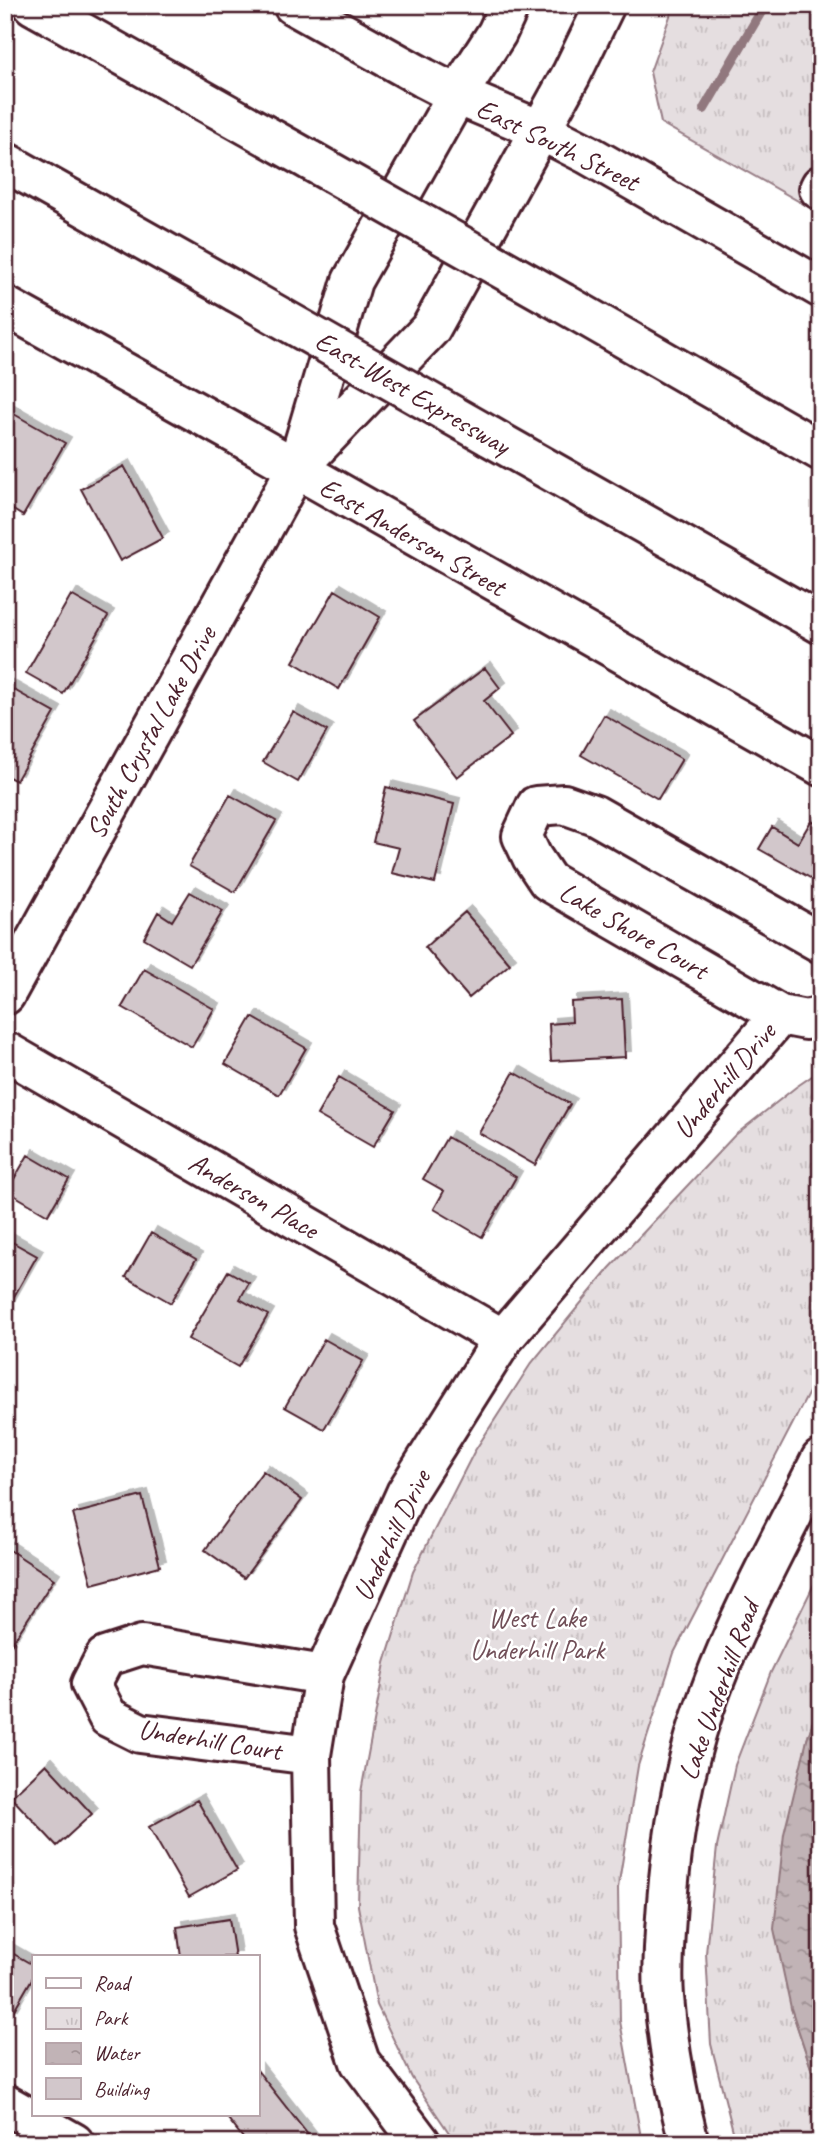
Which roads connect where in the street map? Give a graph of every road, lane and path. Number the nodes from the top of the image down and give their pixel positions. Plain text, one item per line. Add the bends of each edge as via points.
1 (33, 5) edge
2 (510, 5) edge
3 (605, 5) edge
4 (303, 8) edge
5 (457, 95) junction
6 (540, 130) junction
7 (5, 162) edge
8 (821, 288) edge
9 (5, 306) edge
10 (821, 451) edge
11 (296, 469) junction
12 (821, 624) edge
13 (821, 766) edge
14 (821, 943) edge
15 (5, 995) edge
16 (780, 1015) junction
17 (821, 1016) edge
18 (5, 1051) edge
19 (503, 1339) junction
20 (821, 1459) edge
21 (324, 1675) junction
22 (311, 1755) junction
23 (5, 2104) edge
24 (74, 2143) edge
25 (421, 2143) edge
26 (689, 2143) edge

1 - 10 main road, bridge
2 - 5 main road, South Crystal Lake Drive
3 - 6 main road, South Crystal Lake Drive
4 - 5 main road, East South Street
5 - 6 main road, East South Street
5 - 11 main road, South Crystal Lake Drive via 352,281
6 - 8 main road, East South Street
6 - 11 main road, South Crystal Lake Drive via 431,328
7 - 12 main road, East-West Expressway, bridge
9 - 11 main road, East Anderson Street
11 - 13 main road, East Anderson Street
11 - 15 main road, South Crystal Lake Drive
14 - 16 main road, Lake Shore Court via 595,815 564,804 536,806 522,835 548,881
16 - 17 main road, Lake Shore Court via 806,1020
16 - 19 main road, Underhill Drive
18 - 19 main road, Anderson Place
19 - 21 main road, Underhill Drive via 406,1493
20 - 26 main road, Lake Underhill Road via 718,1675 697,1732 672,1835 664,1994 674,2076
21 - 22 main road, Underhill Drive
21 - 22 main road, Underhill Court via 142,1645 105,1657 91,1684 108,1717 140,1732
22 - 25 main road, Underhill Drive via 314,1927 360,2062
23 - 24 main road

